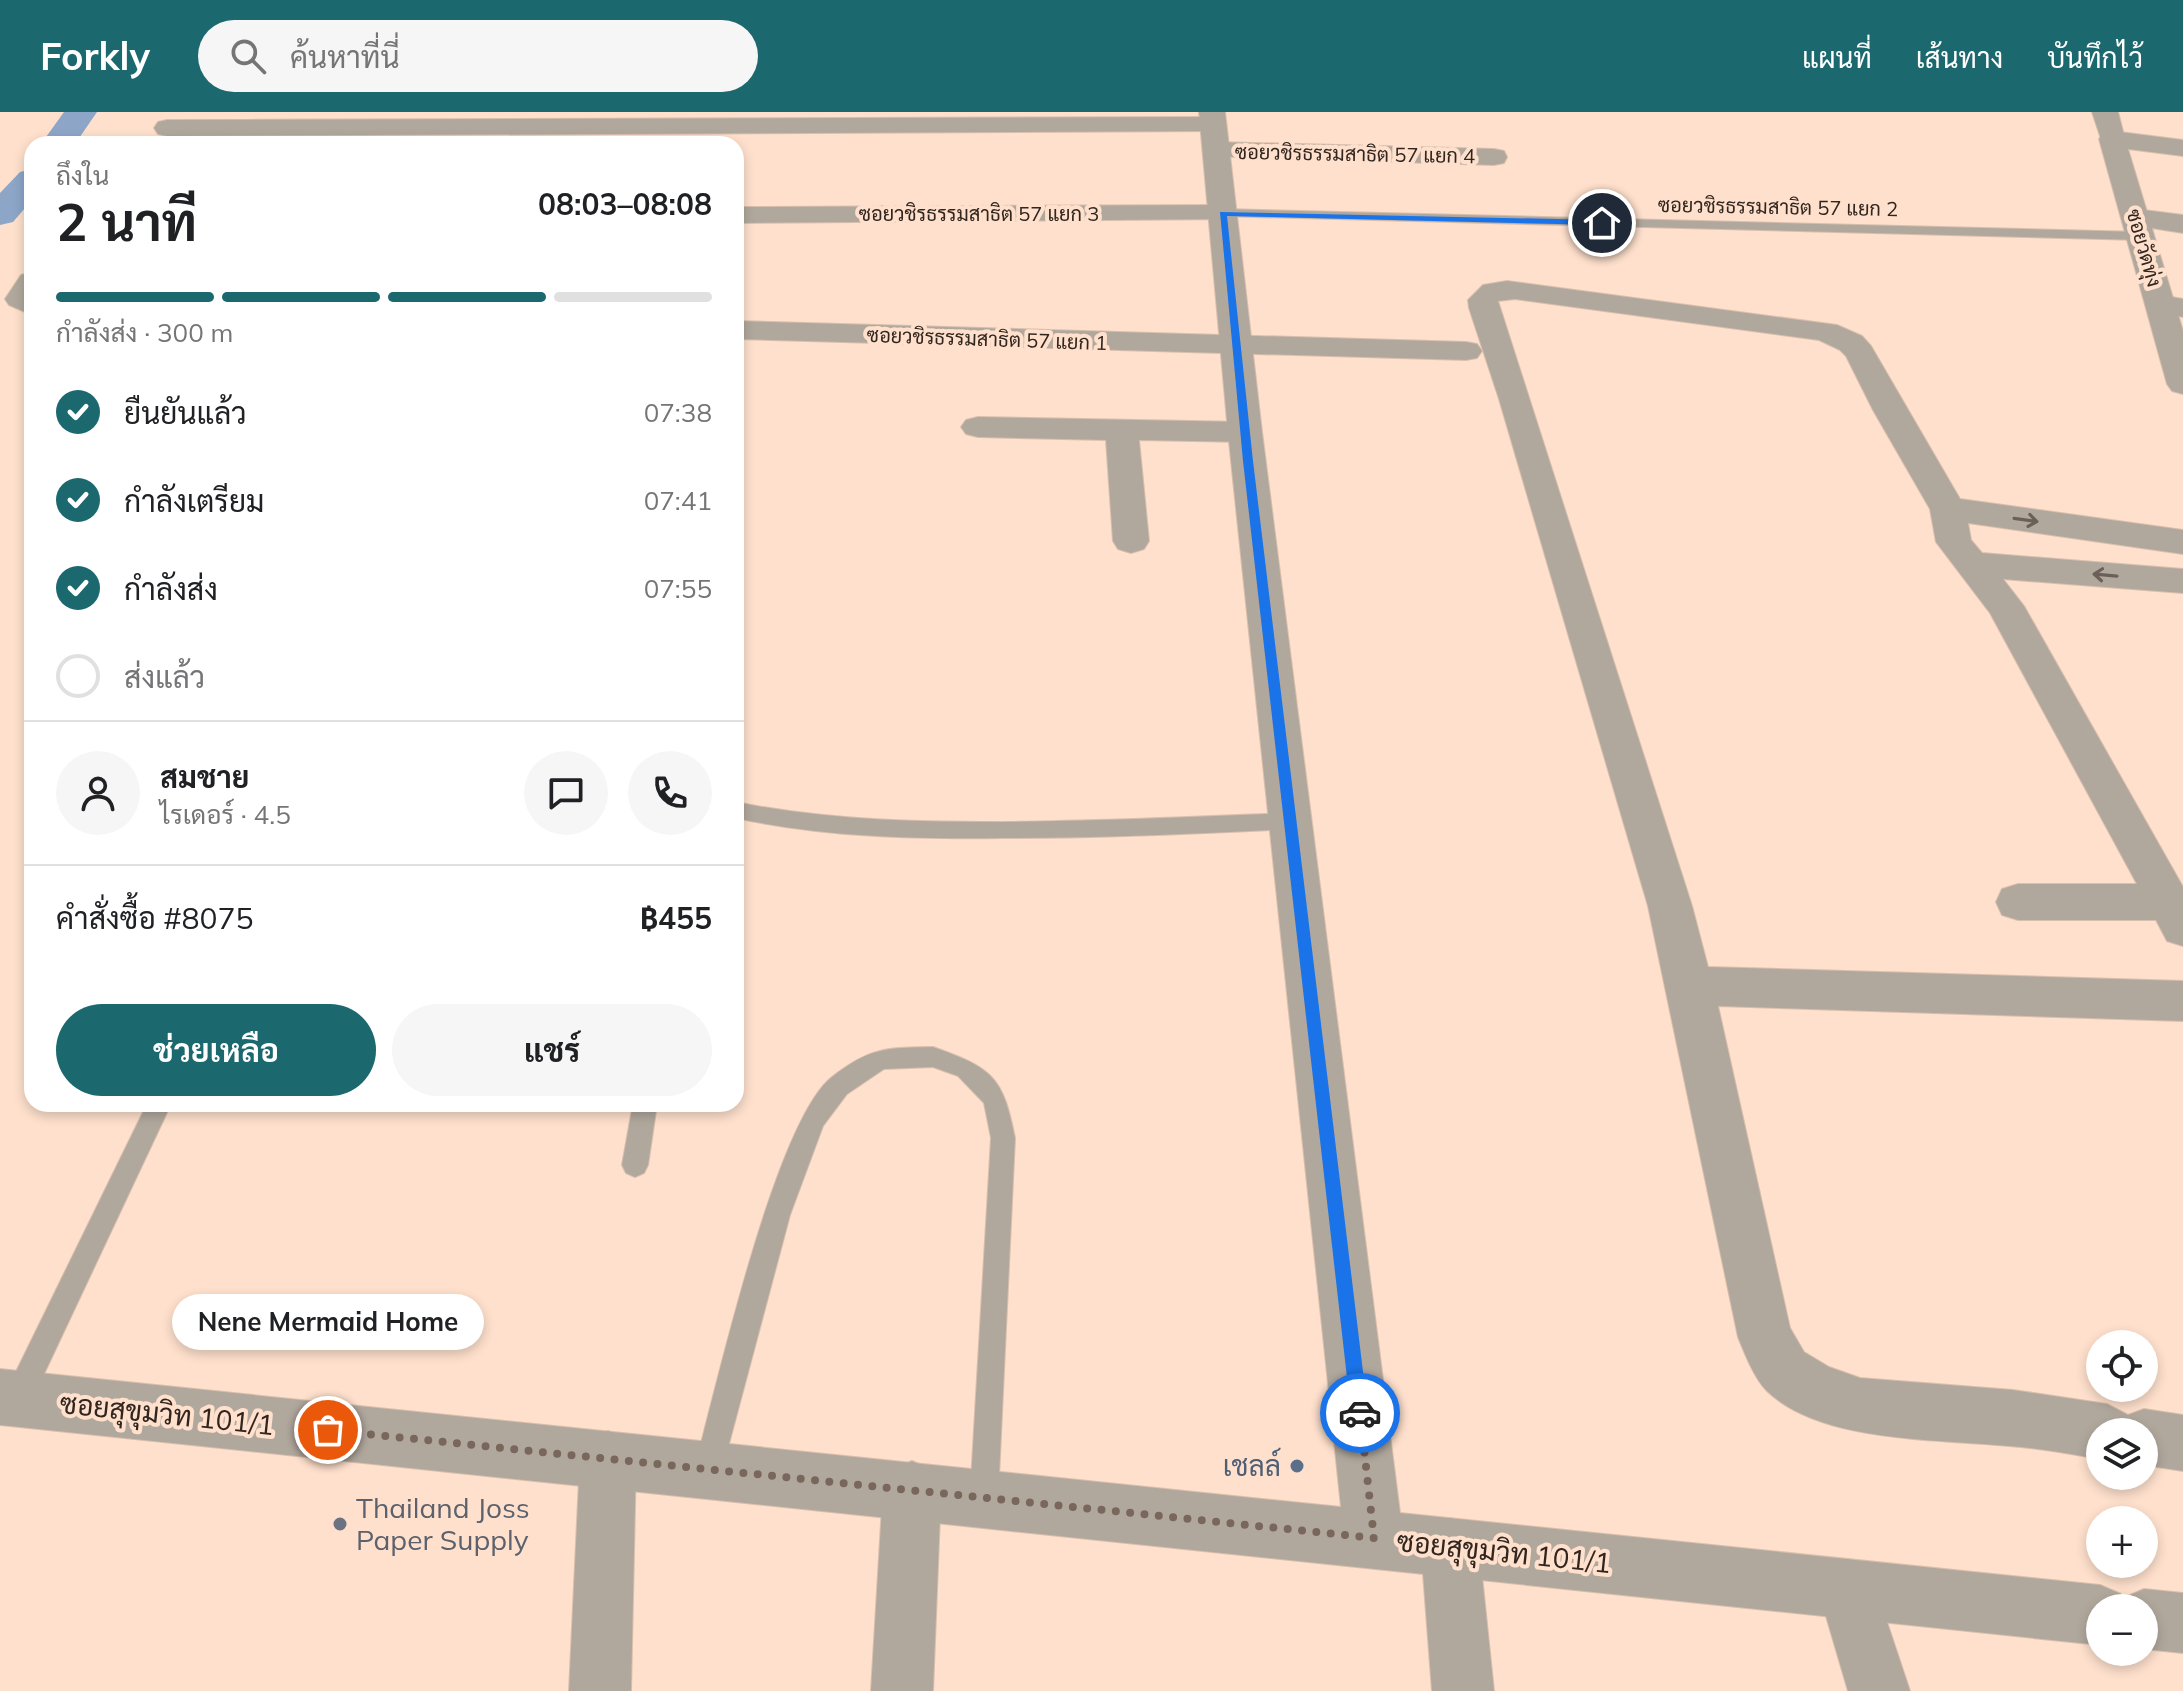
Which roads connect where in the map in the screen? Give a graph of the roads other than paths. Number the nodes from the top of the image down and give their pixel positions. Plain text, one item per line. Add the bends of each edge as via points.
1 (2108, 126) edge
2 (167, 128) edge
3 (1213, 129) edge
4 (2183, 148) edge
5 (1494, 157) dead end
6 (1223, 213) junction
7 (744, 215) edge
8 (2183, 224) edge
9 (2138, 227) junction
10 (2172, 306) edge
11 (744, 330) edge
12 (1238, 347) junction
13 (1466, 351) dead end
14 (2183, 384) edge
15 (978, 427) dead end
16 (1122, 431) junction
17 (1245, 432) junction
18 (1948, 509) junction
19 (1131, 541) dead end
20 (2183, 542) edge
21 (1971, 564) junction
22 (2183, 581) edge
23 (744, 812) edge
24 (1290, 821) junction
25 (2018, 902) dead end
26 (2176, 915) edge
27 (1690, 986) junction
28 (2183, 1001) edge
29 (155, 1112) edge
30 (644, 1112) edge
31 (635, 1165) dead end
32 (9, 1398) edge
33 (2086, 1429) edge
34 (2158, 1439) edge
35 (2183, 1443) edge
36 (608, 1459) junction
37 (708, 1470) junction
38 (912, 1490) junction
39 (984, 1498) junction
40 (1374, 1538) junction
41 (1450, 1547) junction
42 (1848, 1589) junction
43 (2086, 1614) edge
44 (2158, 1620) edge
45 (2183, 1623) edge
46 (600, 1691) edge
47 (902, 1691) edge
48 (1463, 1691) edge
49 (1879, 1691) edge

1 - 4 street
1 - 9 street, ซอยวัดทุ่ง
2 - 3 street, ซอยวชิรธรรมสาธิต 57 แยก 4
3 - 5 street, ซอยวชิรธรรมสาธิต 57 แยก 4
3 - 6 street
6 - 7 street, ซอยวชิรธรรมสาธิต 57 แยก 3
6 - 9 lane, ซอยวชิรธรรมสาธิต 57 แยก 2
6 - 12 street
8 - 9 street
9 - 10 street, ซอยวัดทุ่ง
10 - 14 street, ซอยวัดทุ่ง
11 - 12 street, ซอยวชิรธรรมสาธิต 57 แยก 1
12 - 13 street, ซอยวชิรธรรมสาธิต 57 แยก 1
12 - 17 street
15 - 16 street
16 - 17 street
16 - 19 street
17 - 24 street
18 -> 20 street
18 - 21 street via 1954,542
18 - 27 street via 1860,353 1840,337 1536,293 1499,290 1483,300 1661,876
22 -> 21 street
21 - 26 street via 2005,606
23 - 24 lane via 890,830 1109,830
24 - 40 street
25 - 26 street
27 - 28 street
27 - 33 street via 1765,1337 1785,1371 1813,1389 1860,1406
29 - 32 lane
30 - 31 lane
32 - 36 street, ซอยสุขุมวิท 101/1
34 - 35 street
36 - 37 street, ซอยสุขุมวิท 101/1
36 - 46 street
37 - 38 street, ซอยสุขุมวิท 101/1
37 - 39 lane via 777,1215 813,1120 838,1086 880,1059 933,1057 966,1069 995,1098 1003,1138
38 - 39 street, ซอยสุขุมวิท 101/1
38 - 47 street
39 - 40 street, ซอยสุขุมวิท 101/1
40 - 41 street, ซอยสุขุมวิท 101/1
41 - 42 street, ซอยสุขุมวิท 101/1
41 - 48 street
42 - 43 street, ซอยสุขุมวิท 101/1
42 - 49 street
44 - 45 street

